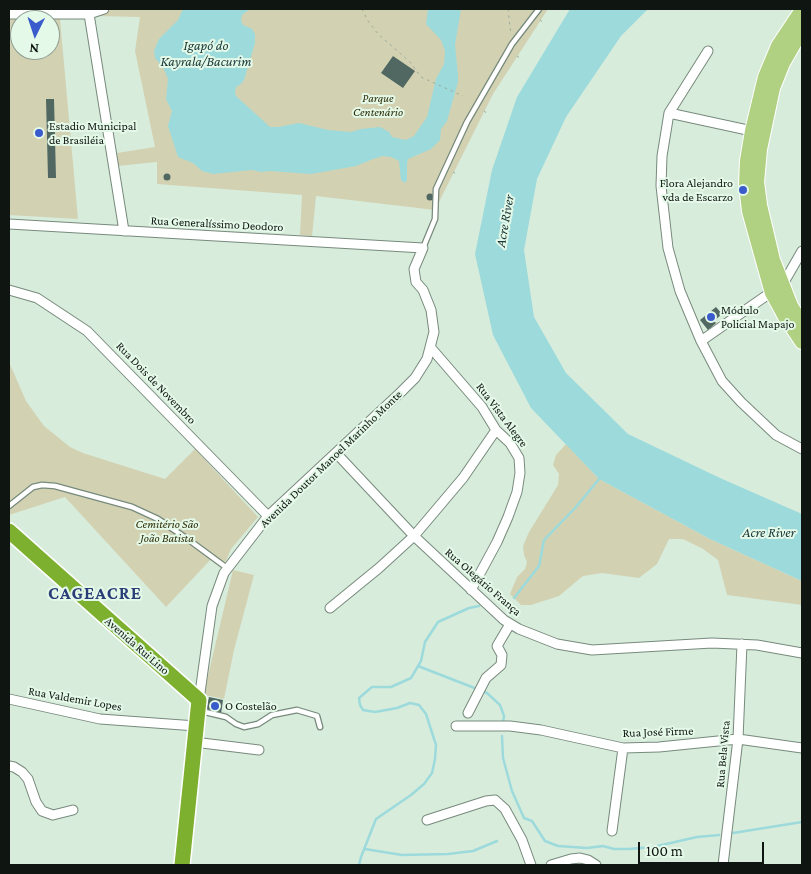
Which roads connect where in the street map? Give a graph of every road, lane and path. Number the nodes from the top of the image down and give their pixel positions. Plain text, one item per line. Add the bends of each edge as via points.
1 (104, 9) edge
2 (362, 9) edge
3 (508, 9) edge
4 (539, 9) edge
5 (802, 10) edge
6 (9, 14) edge
7 (89, 14) junction
8 (540, 20) dead end
9 (544, 22) dead end
10 (801, 34) edge
11 (512, 44) junction
12 (708, 51) dead end
13 (516, 56) dead end
14 (521, 59) dead end
15 (463, 96) dead end
16 (484, 111) dead end
17 (670, 112) junction
18 (489, 116) dead end
19 (752, 131) junction
20 (453, 172) dead end
21 (458, 175) dead end
22 (9, 224) edge
23 (124, 232) junction
24 (423, 248) junction
25 (802, 251) edge
26 (778, 289) junction
27 (9, 290) edge
28 (802, 324) edge
29 (700, 341) junction
30 (802, 342) edge
31 (431, 348) junction
32 (496, 430) junction
33 (802, 449) edge
34 (336, 454) junction
35 (9, 506) edge
36 (268, 516) junction
37 (9, 531) edge
38 (414, 536) junction
39 (227, 568) junction
40 (471, 590) junction
41 (330, 608) dead end
42 (510, 624) junction
43 (742, 644) junction
44 (802, 653) edge
45 (9, 699) edge
46 (199, 706) junction
47 (468, 713) dead end
48 (196, 726) junction
49 (456, 726) dead end
50 (320, 727) dead end
51 (738, 739) junction
52 (194, 742) junction
53 (623, 748) junction
54 (802, 748) edge
55 (259, 750) dead end
56 (9, 766) edge
57 (73, 810) dead end
58 (427, 820) dead end
59 (612, 831) dead end
60 (182, 865) edge
61 (531, 865) edge
62 (551, 865) edge
63 (596, 865) edge
64 (723, 865) edge

1 - 7 street
2 - 15 path via 378,34 426,81
3 - 11 path
4 - 11 lane
5 - 19 main road via 778,46 765,77
6 - 7 street
7 - 23 street
8 - 9 path
10 - 26 main road via 783,63 773,88 760,149 757,182
11 - 24 lane, Avenida Doutor Manoel Marinho Monte via 467,122 436,189 435,219
12 - 17 street
13 - 14 path
16 - 18 path
17 - 19 street
17 - 29 street via 661,178 667,239 680,292
19 - 26 main road via 747,160 748,202 758,245
20 - 21 path
22 - 23 street, Rua Generalíssimo Deodoro
23 - 24 street, Rua Generalíssimo Deodoro
24 - 31 street, Avenida Doutor Manoel Marinho Monte via 414,269 416,282 431,310 434,332
25 - 26 street
26 - 28 main road
26 - 29 street
26 - 30 main road via 784,315
27 - 36 street, Rua Dois de Novembro via 37,298 87,331
29 - 33 street via 722,381 740,402 776,435
31 - 32 street, Rua Vista Alegre via 482,407
31 - 34 street, Avenida Doutor Manoel Marinho Monte via 415,378
32 - 38 street via 463,478
32 - 40 street, Rua Vista Alegre via 510,443 519,458 520,473 517,492 504,525
34 - 36 street, Avenida Doutor Manoel Marinho Monte
34 - 38 street, Rua Olegário França
35 - 39 lane via 33,487 42,485 132,507 158,519
36 - 39 street, Avenida Doutor Manoel Marinho Monte
37 - 46 highway, Avenida Rui Lino
38 - 40 street, Rua Olegário França
38 - 41 street
39 - 46 street, Avenida Doutor Manoel Marinho Monte via 212,606
40 - 42 street, Rua Olegário França
42 - 43 street, Rua Olegário França via 557,644 592,650
42 - 47 street via 497,646 502,654 501,665 486,678
43 - 44 street, Rua Olegário França
43 - 51 street, Rua Bela Vista
45 - 48 street, Rua Valdemir Lopes via 100,719
46 - 48 highway, Avenida Doutor Manoel Marinho Monte
46 - 50 lane via 244,727 258,724 272,715 297,710 317,716
48 - 52 highway, Avenida Doutor Manoel Marinho Monte
49 - 53 street, Rua José Firme via 517,727
51 - 53 street, Rua José Firme
51 - 54 street, Rua José Firme
51 - 64 street, Rua Bela Vista
52 - 55 street
52 - 60 highway, Avenida Doutor Manoel Marinho Monte
53 - 59 street
56 - 57 street via 28,779 42,811 53,815
58 - 61 street via 495,800 505,809
62 - 63 street via 580,858

